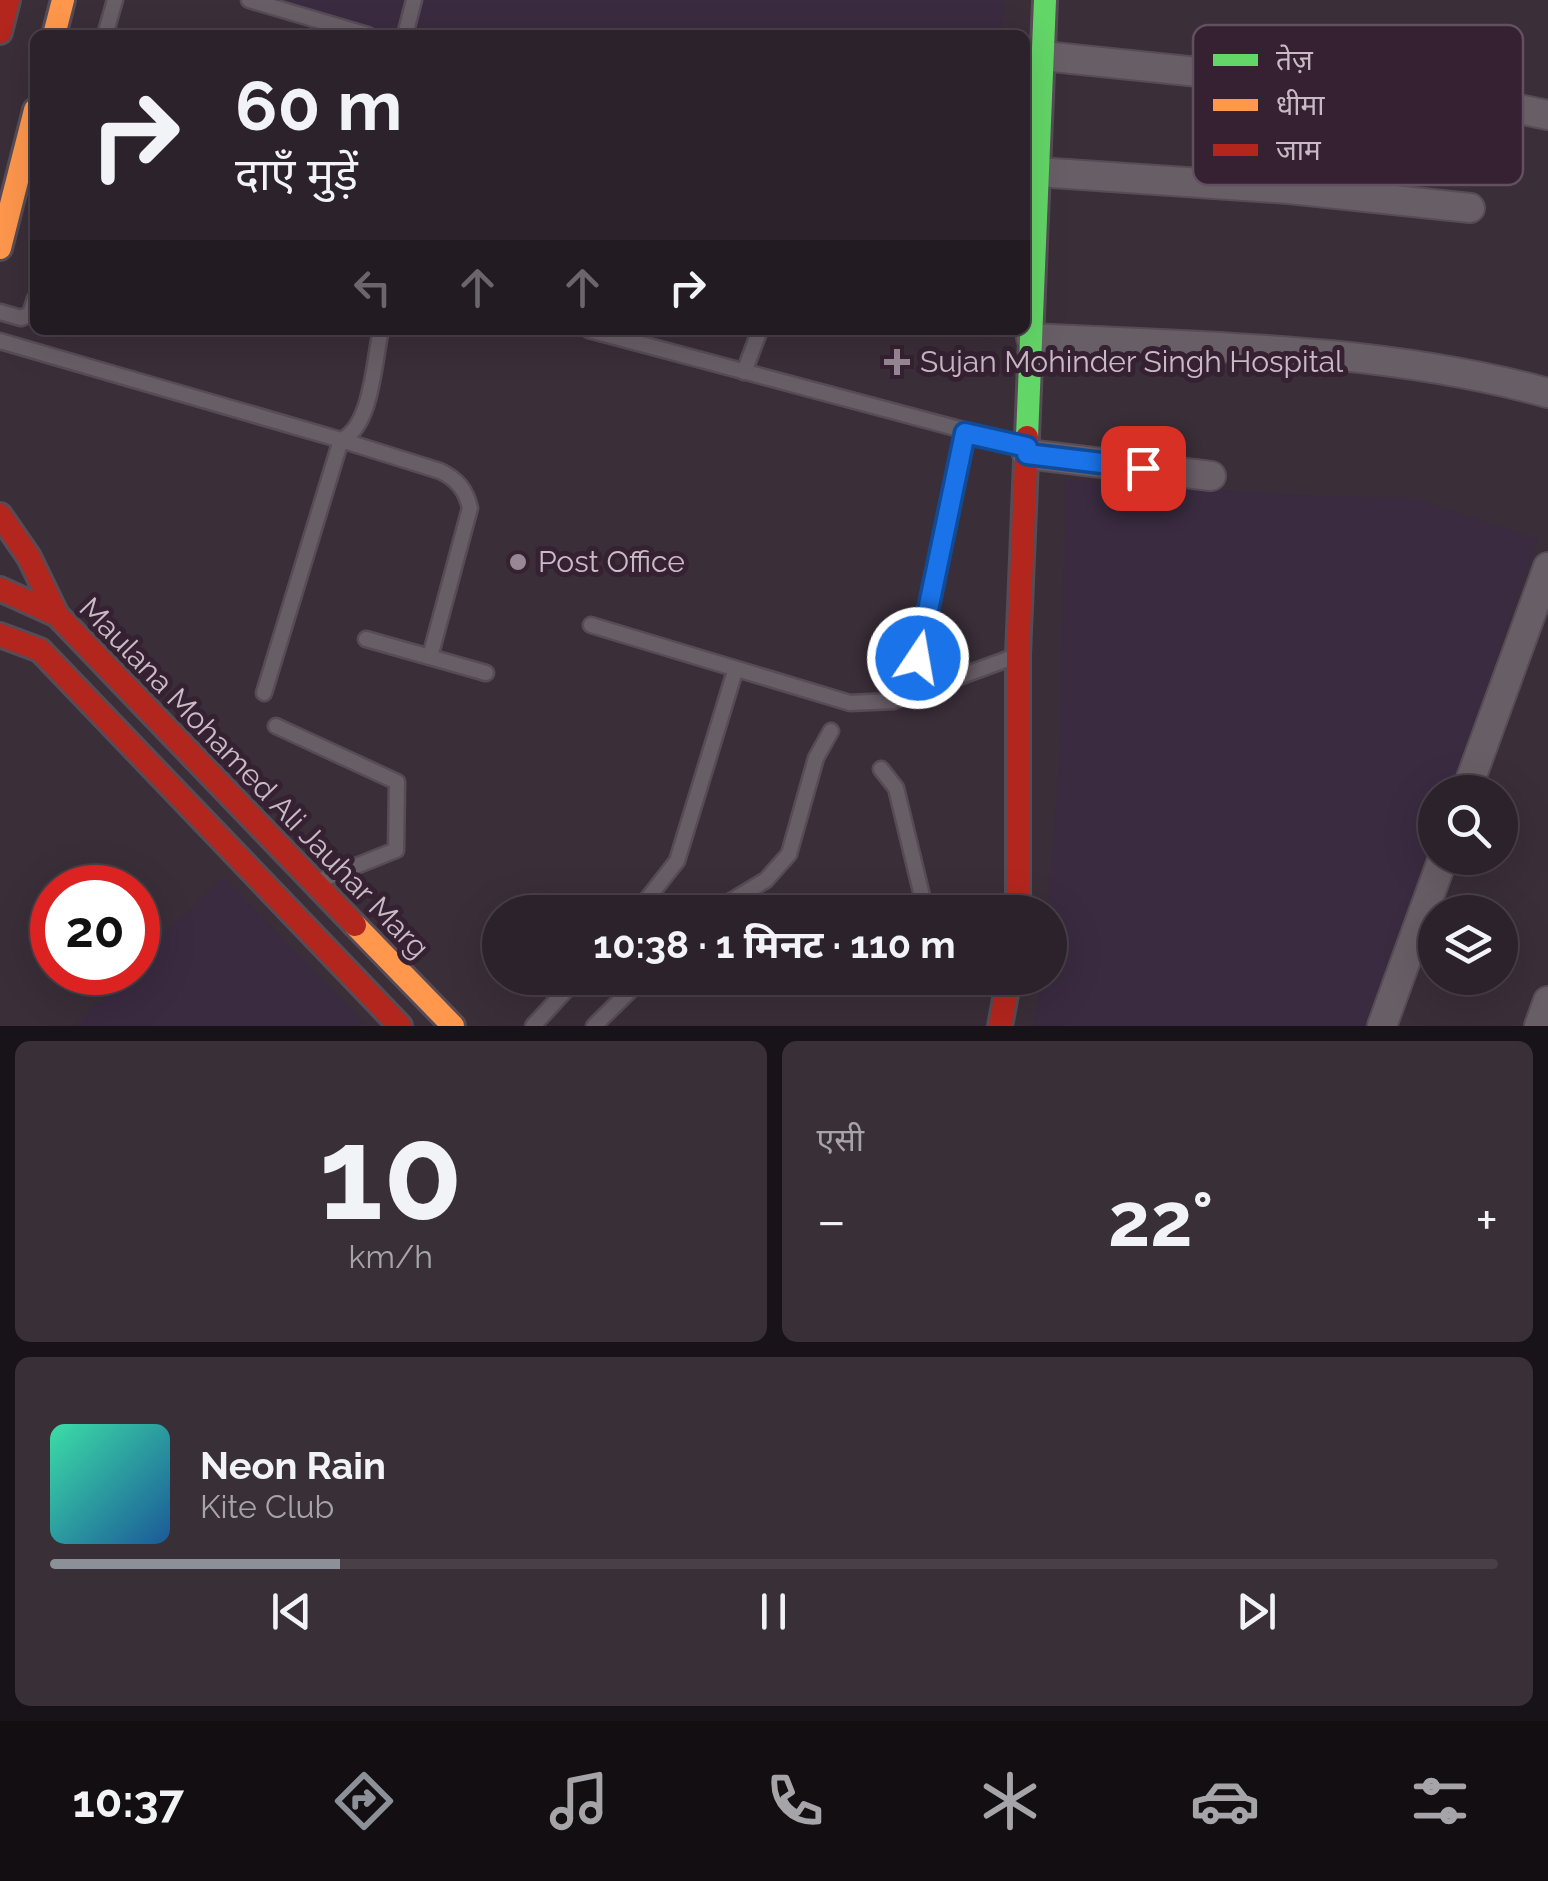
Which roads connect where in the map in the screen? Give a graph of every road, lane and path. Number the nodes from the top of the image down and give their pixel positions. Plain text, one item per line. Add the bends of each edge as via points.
1 (8, 0) edge
2 (63, 0) edge
3 (114, 0) edge
4 (249, 0) edge
5 (414, 0) edge
6 (1046, 0) edge
7 (55, 30) edge
8 (106, 30) edge
9 (351, 30) edge
10 (406, 30) edge
11 (0, 32) edge
12 (1043, 56) junction
13 (1193, 71) edge
14 (1523, 109) edge
15 (1548, 114) edge
16 (30, 130) edge
17 (1038, 172) junction
18 (1193, 183) edge
19 (1229, 185) edge
20 (1470, 208) dead end
21 (0, 248) edge
22 (0, 312) edge
23 (30, 314) edge
24 (380, 335) edge
25 (617, 335) edge
26 (758, 335) edge
27 (1032, 338) junction
28 (0, 341) edge
29 (744, 372) junction
30 (1548, 393) edge
31 (965, 433) junction
32 (341, 440) junction
33 (1027, 450) junction
34 (1211, 476) dead end
35 (0, 515) edge
36 (1548, 567) edge
37 (0, 589) edge
38 (57, 615) junction
39 (592, 626) dead end
40 (0, 635) edge
41 (366, 640) dead end
42 (1018, 655) junction
43 (430, 657) junction
44 (736, 670) junction
45 (486, 673) dead end
46 (264, 694) dead end
47 (910, 695) junction
48 (276, 726) dead end
49 (832, 731) dead end
50 (880, 769) dead end
51 (1472, 775) edge
52 (1437, 875) edge
53 (316, 883) junction
54 (650, 895) edge
55 (741, 895) edge
56 (922, 895) edge
57 (1018, 895) edge
58 (287, 910) junction
59 (561, 995) edge
60 (626, 995) edge
61 (1006, 995) edge
62 (1548, 1002) edge
63 (400, 1026) edge
64 (453, 1026) edge
65 (533, 1026) edge
66 (594, 1026) edge
67 (1000, 1026) edge
68 (1382, 1026) edge
69 (1540, 1026) edge

1 - 11 main road
2 - 7 main road
3 - 8 lane
4 - 9 lane
5 - 10 lane
6 - 12 main road
12 - 13 street
12 - 17 main road
14 - 15 street
16 - 21 main road
17 - 18 street
17 - 27 main road
19 - 20 street
22 - 23 lane
24 - 32 lane via 361,418
25 - 29 lane
26 - 29 lane
27 - 30 street via 1406,362
27 - 33 main road
28 - 32 lane
29 - 31 lane
31 - 33 lane
31 - 47 lane
32 - 43 lane via 452,476 468,496
32 - 46 lane
33 - 34 street
33 - 42 main road
35 - 38 main road via 30,557
36 - 51 street
37 - 38 main road, Maulana Mohamed Ali Jauhar Marg
38 - 53 main road, Maulana Mohamed Ali Jauhar Marg
39 - 44 lane
40 - 58 main road, Maulana Mohamed Ali Jauhar Marg via 40,650
41 - 43 lane
42 - 47 lane
42 - 57 main road
43 - 45 lane
44 - 47 lane via 850,703
44 - 54 lane via 677,860
48 - 53 lane via 397,782 396,850
49 - 55 lane via 816,758 788,854 766,880
50 - 56 lane via 896,788
52 - 68 street
53 - 58 lane
53 - 64 main road, Maulana Mohamed Ali Jauhar Marg
58 - 63 main road, Maulana Mohamed Ali Jauhar Marg
59 - 65 lane
60 - 66 lane
61 - 67 main road
62 - 69 street

